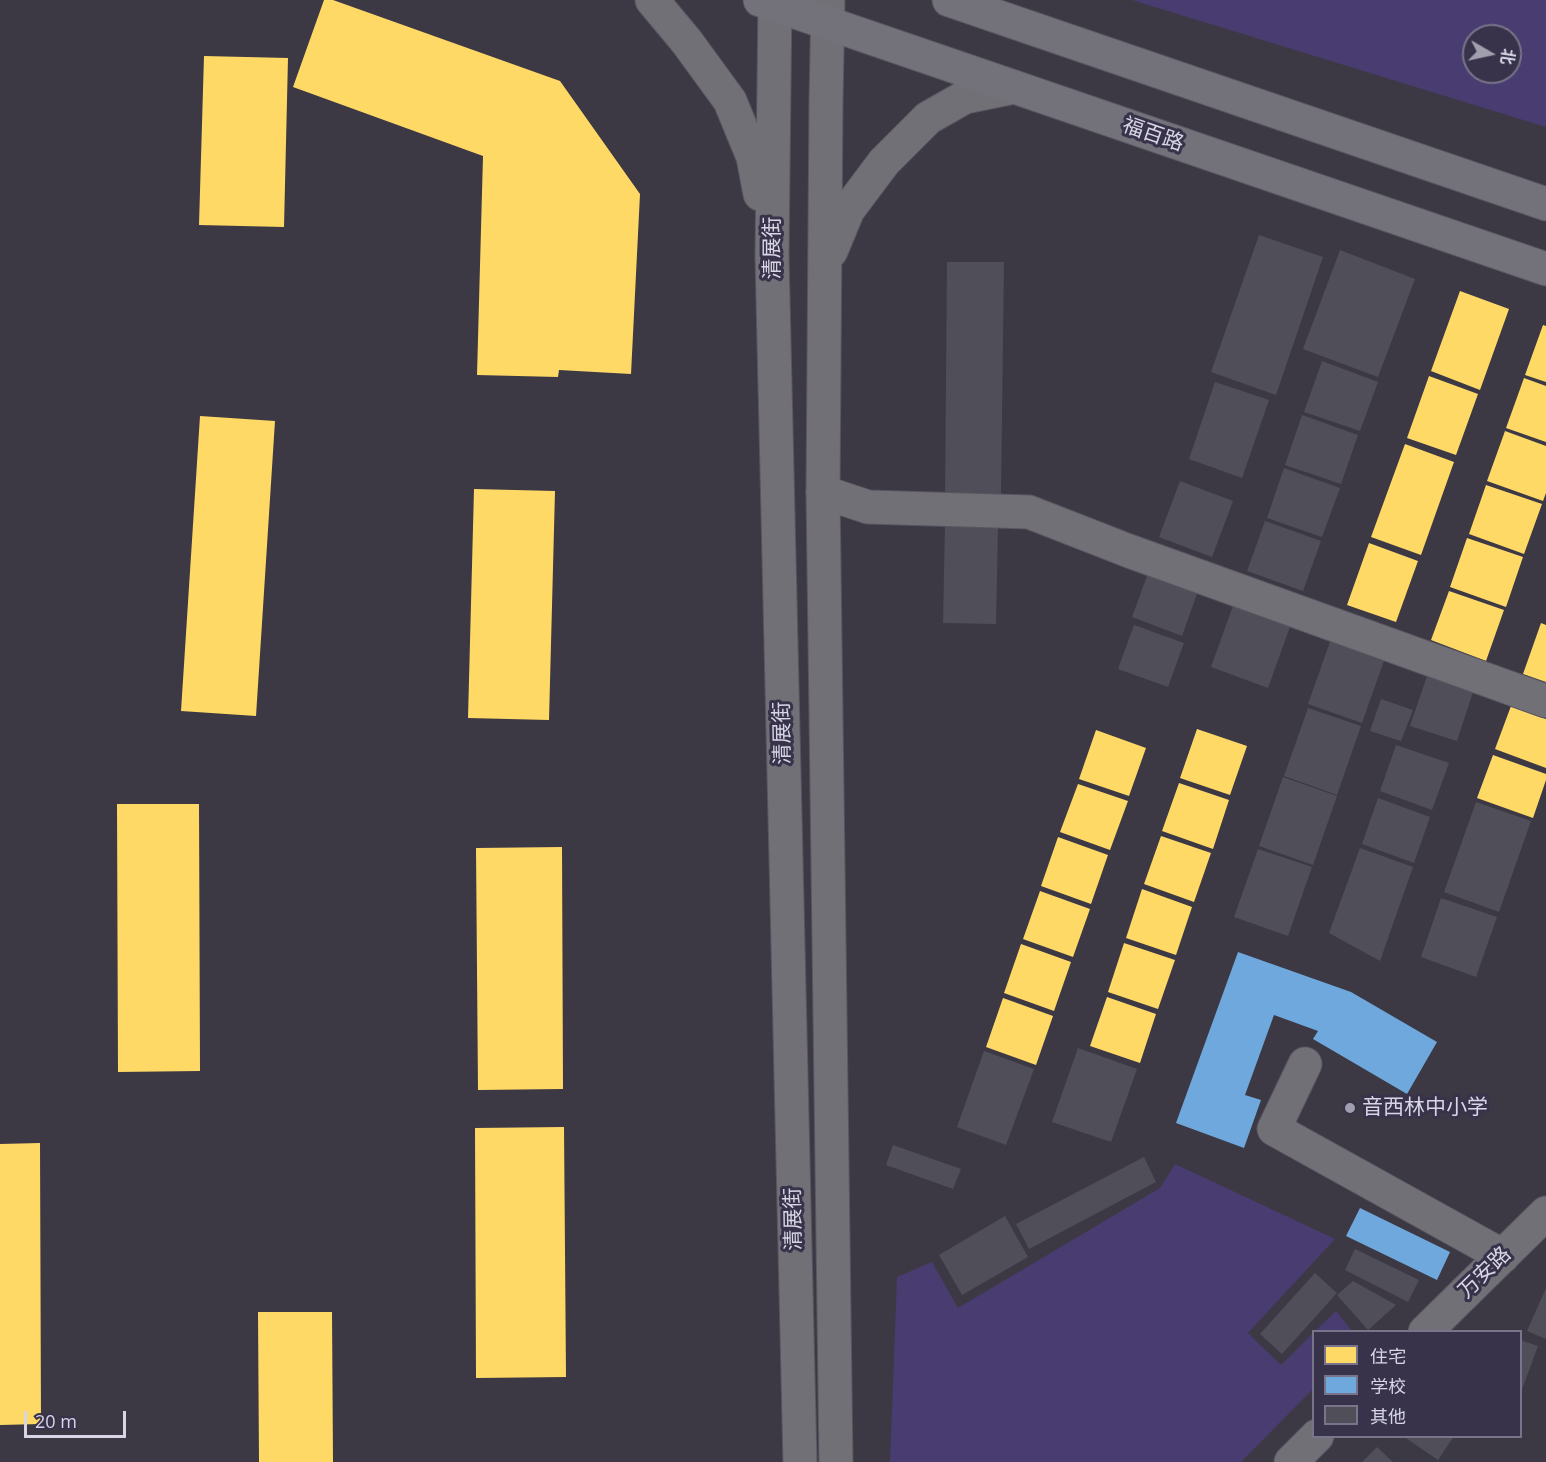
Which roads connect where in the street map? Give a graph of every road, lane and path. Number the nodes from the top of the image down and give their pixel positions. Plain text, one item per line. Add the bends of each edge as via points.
1 (652, 0) edge
2 (949, 0) edge
3 (979, 0) edge
4 (770, 2) edge
5 (827, 11) edge
6 (1011, 21) junction
7 (1014, 87) junction
8 (1546, 204) edge
9 (772, 256) junction
10 (824, 266) junction
11 (1546, 269) edge
12 (823, 492) junction
13 (1546, 701) edge
14 (1305, 1064) dead end
15 (1546, 1214) edge
16 (1503, 1256) junction
17 (1427, 1330) edge
18 (1316, 1438) edge
19 (800, 1462) edge
20 (836, 1462) edge
21 (1291, 1462) edge

1 - 9 street via 730,101 753,157
2 - 6 main road
3 - 6 street
4 - 5 main road, 福百路
4 - 9 street, 清展街
5 - 7 main road, 福百路
5 - 10 street, 清展街
6 - 8 main road
7 - 10 street via 965,97 928,118 884,162 848,210
7 - 11 main road, 福百路
9 - 19 street, 清展街
10 - 12 street, 清展街
12 - 13 street via 868,507 1029,512
12 - 20 street, 清展街
14 - 16 street via 1274,1129
15 - 16 street, 万安路
16 - 17 street, 万安路
18 - 21 street

